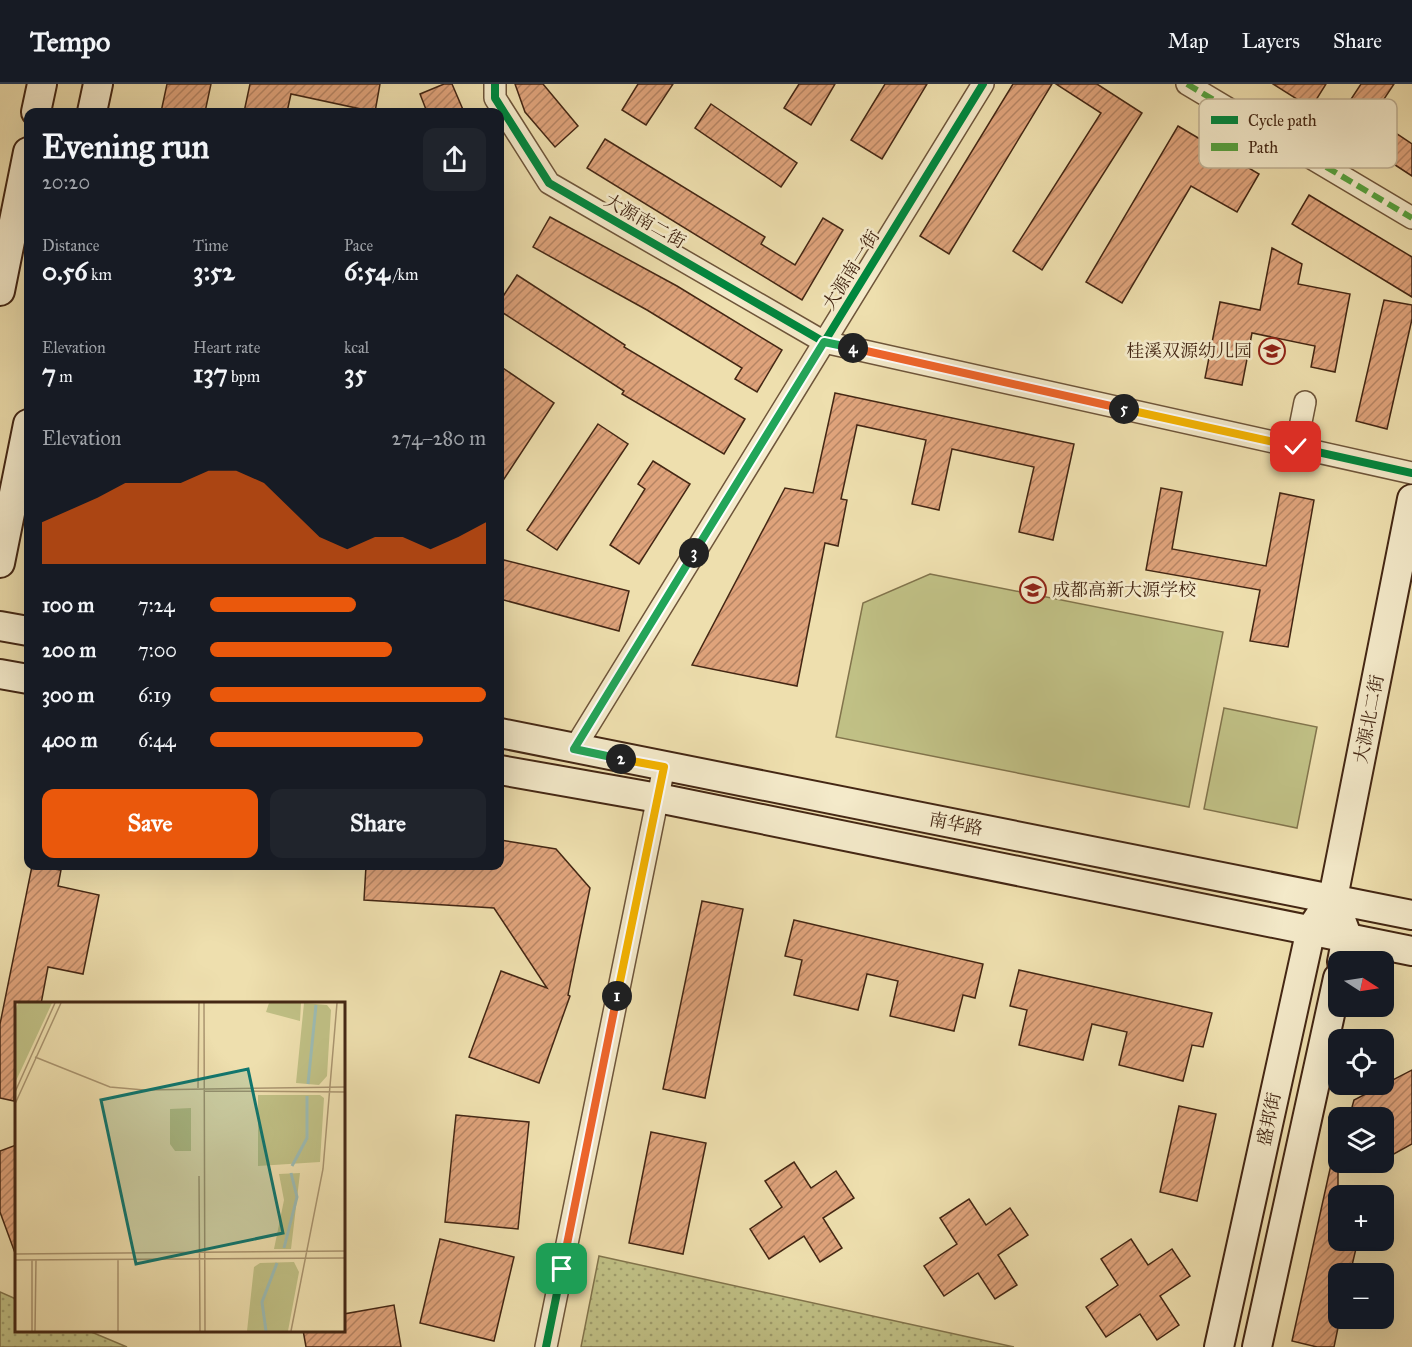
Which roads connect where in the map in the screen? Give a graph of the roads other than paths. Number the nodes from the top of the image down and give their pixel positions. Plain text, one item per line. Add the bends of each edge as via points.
1 (42, 84) edge
2 (98, 84) edge
3 (495, 84) edge
4 (983, 84) edge
5 (1187, 84) edge
6 (1212, 99) edge
7 (37, 108) edge
8 (94, 108) edge
9 (501, 108) edge
10 (504, 112) edge
11 (1328, 168) edge
12 (24, 172) edge
13 (1412, 218) edge
14 (0, 291) edge
15 (824, 342) junction
16 (1305, 402) dead end
17 (24, 444) edge
18 (1296, 447) junction
19 (1412, 473) edge
20 (1412, 499) edge
21 (0, 563) edge
22 (0, 626) edge
23 (24, 630) edge
24 (0, 674) edge
25 (24, 678) edge
26 (504, 734) edge
27 (574, 749) junction
28 (664, 767) junction
29 (504, 771) edge
30 (658, 798) junction
31 (1333, 898) junction
32 (1412, 915) edge
33 (1311, 929) junction
34 (1344, 949) edge
35 (1412, 951) edge
36 (1329, 1017) edge
37 (546, 1347) edge
38 (1219, 1347) edge
39 (1257, 1347) edge

1 - 7 main road
2 - 8 main road
3 - 9 street, 大源南二街 via 495,98
4 - 15 street, 大源南一街
5 - 6 street
10 - 15 street, 大源南二街 via 549,183
11 - 13 street
12 - 14 main road
15 - 18 street, 大源南二街
15 - 27 street, 大源南一街
16 - 18 street
17 - 21 main road
18 - 19 street, 大源南二街
20 - 31 main road, 大源北二街
22 - 23 main road
24 - 25 main road
26 - 27 main road, 南华路
27 - 28 main road, 南华路
28 - 30 street
28 - 31 main road, 南华路
29 - 30 main road, 南华路
30 - 33 main road, 南华路
30 - 37 street
31 - 32 main road, 南华路
31 - 33 main road, 盛邦街
31 - 34 main road
33 - 34 main road, 南华路
33 - 38 main road, 盛邦街
34 - 35 main road, 南华路
36 - 39 main road, 盛邦街

